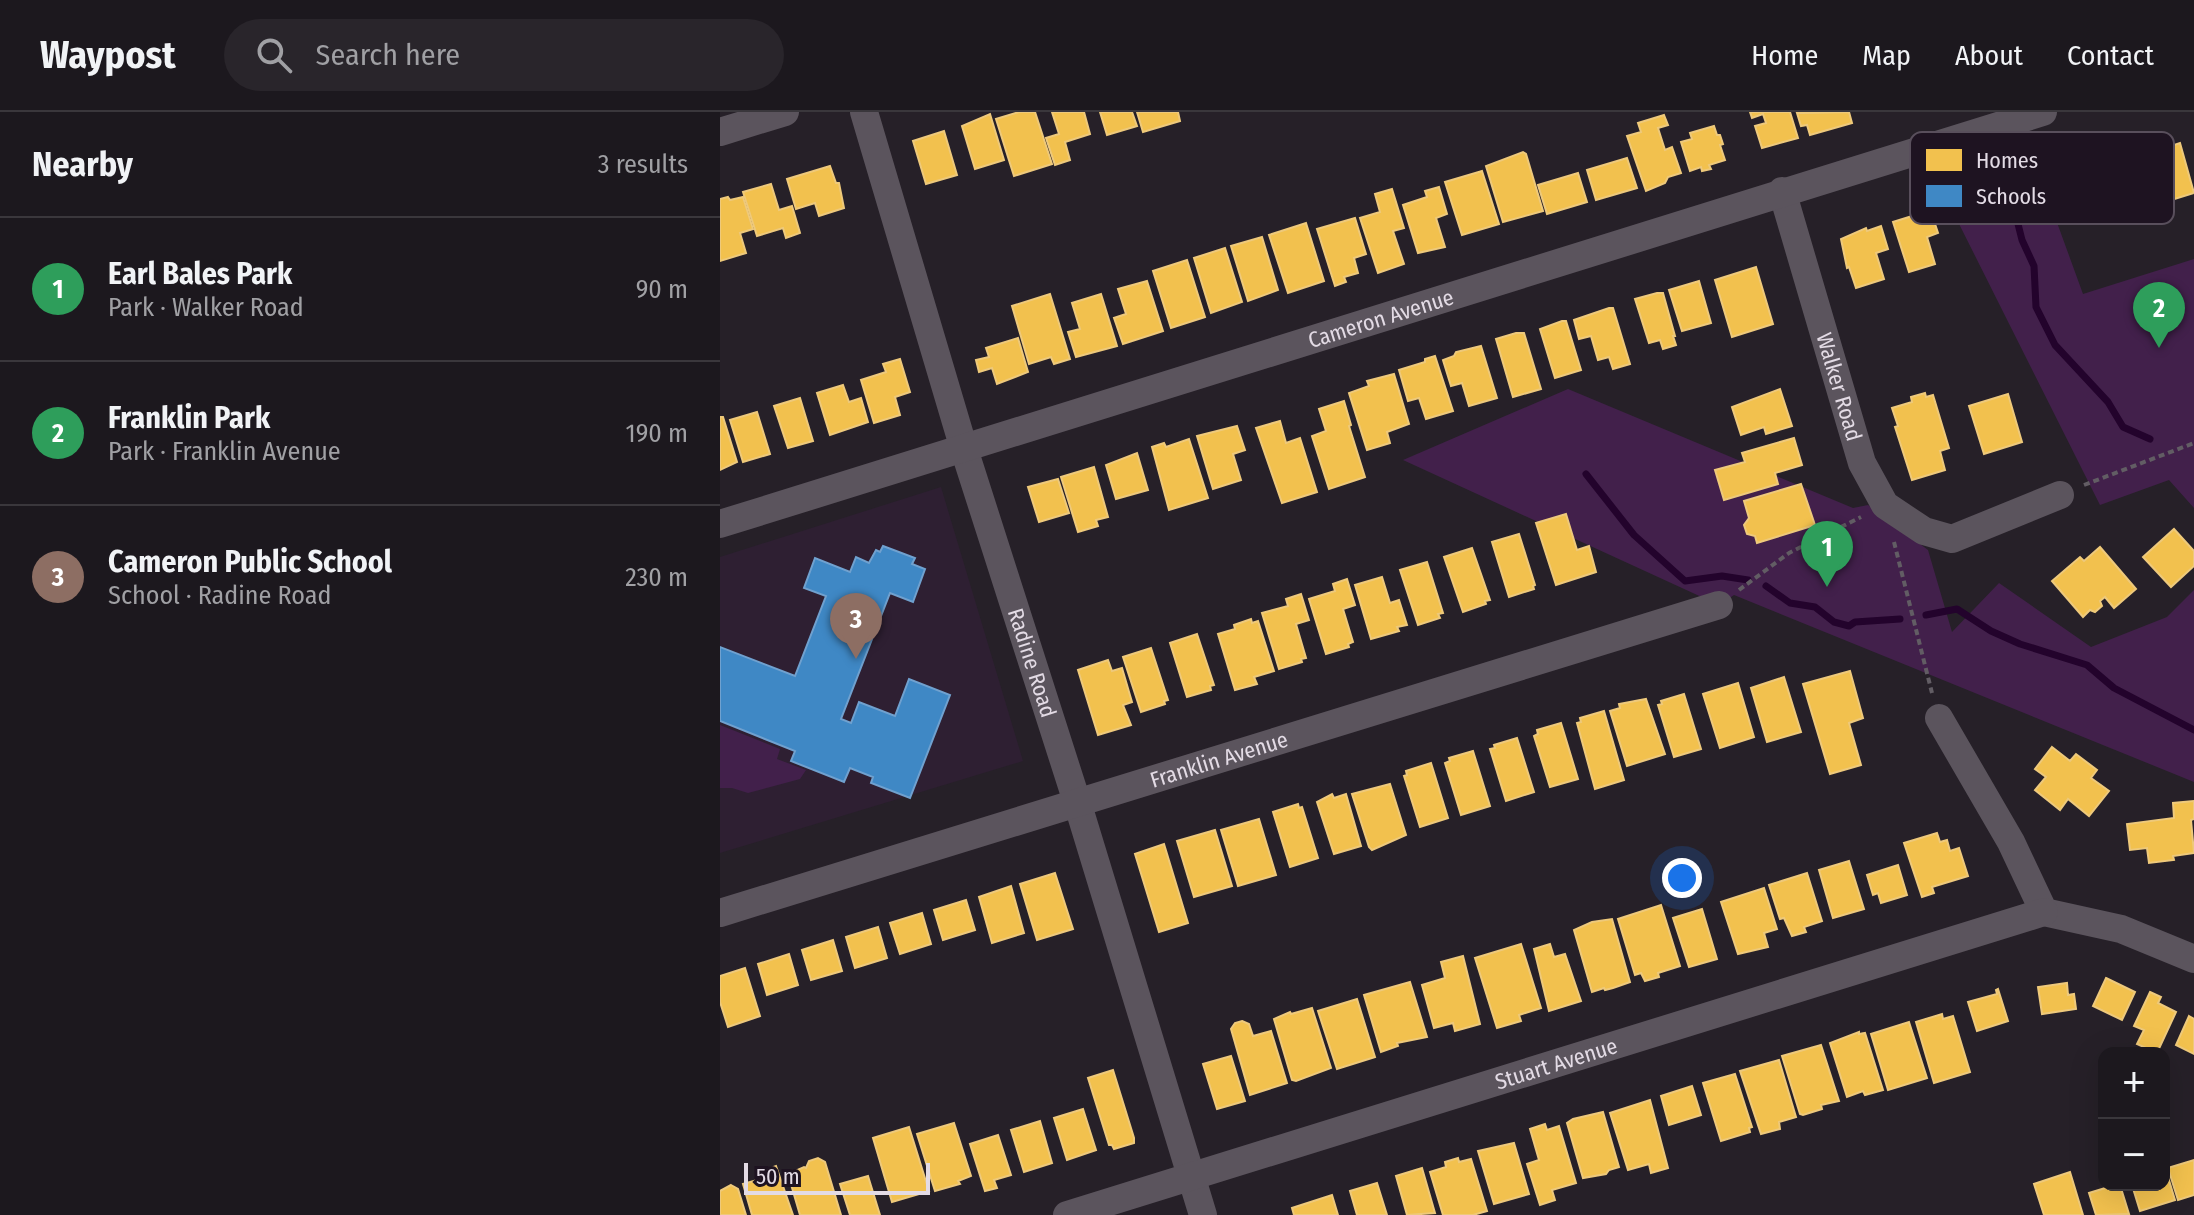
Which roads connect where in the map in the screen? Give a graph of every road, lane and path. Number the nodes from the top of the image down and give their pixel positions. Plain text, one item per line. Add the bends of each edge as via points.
1 (785, 112) edge
2 (864, 112) edge
3 (2043, 112) edge
4 (720, 132) edge
5 (1977, 132) edge
6 (1910, 152) edge
7 (1782, 191) junction
8 (2194, 443) edge
9 (964, 449) junction
10 (2060, 495) joint
11 (1885, 505) junction
12 (720, 524) edge
13 (1719, 605) joint
14 (1939, 718) joint
15 (1078, 805) junction
16 (2044, 912) junction
17 (720, 913) edge
18 (2194, 959) edge
19 (1191, 1176) junction
20 (1067, 1215) edge
21 (1203, 1215) edge

1 - 4 street
2 - 9 street, Radine Road
3 - 5 street, Cameron Avenue
6 - 7 street, Cameron Avenue
7 - 9 street, Cameron Avenue
7 - 11 street, Walker Road via 1862,463
8 - 10 path
9 - 12 street, Cameron Avenue
9 - 15 street, Radine Road
10 - 11 street, Walker Road via 1952,539 1924,531
11 - 13 path via 1789,553
11 - 14 path
13 - 15 street, Franklin Avenue
14 - 16 street via 2011,842
15 - 17 street, Franklin Avenue
15 - 19 street, Radine Road
16 - 18 street via 2121,929
16 - 19 street, Stuart Avenue
19 - 20 street, Stuart Avenue
19 - 21 street, Radine Road

